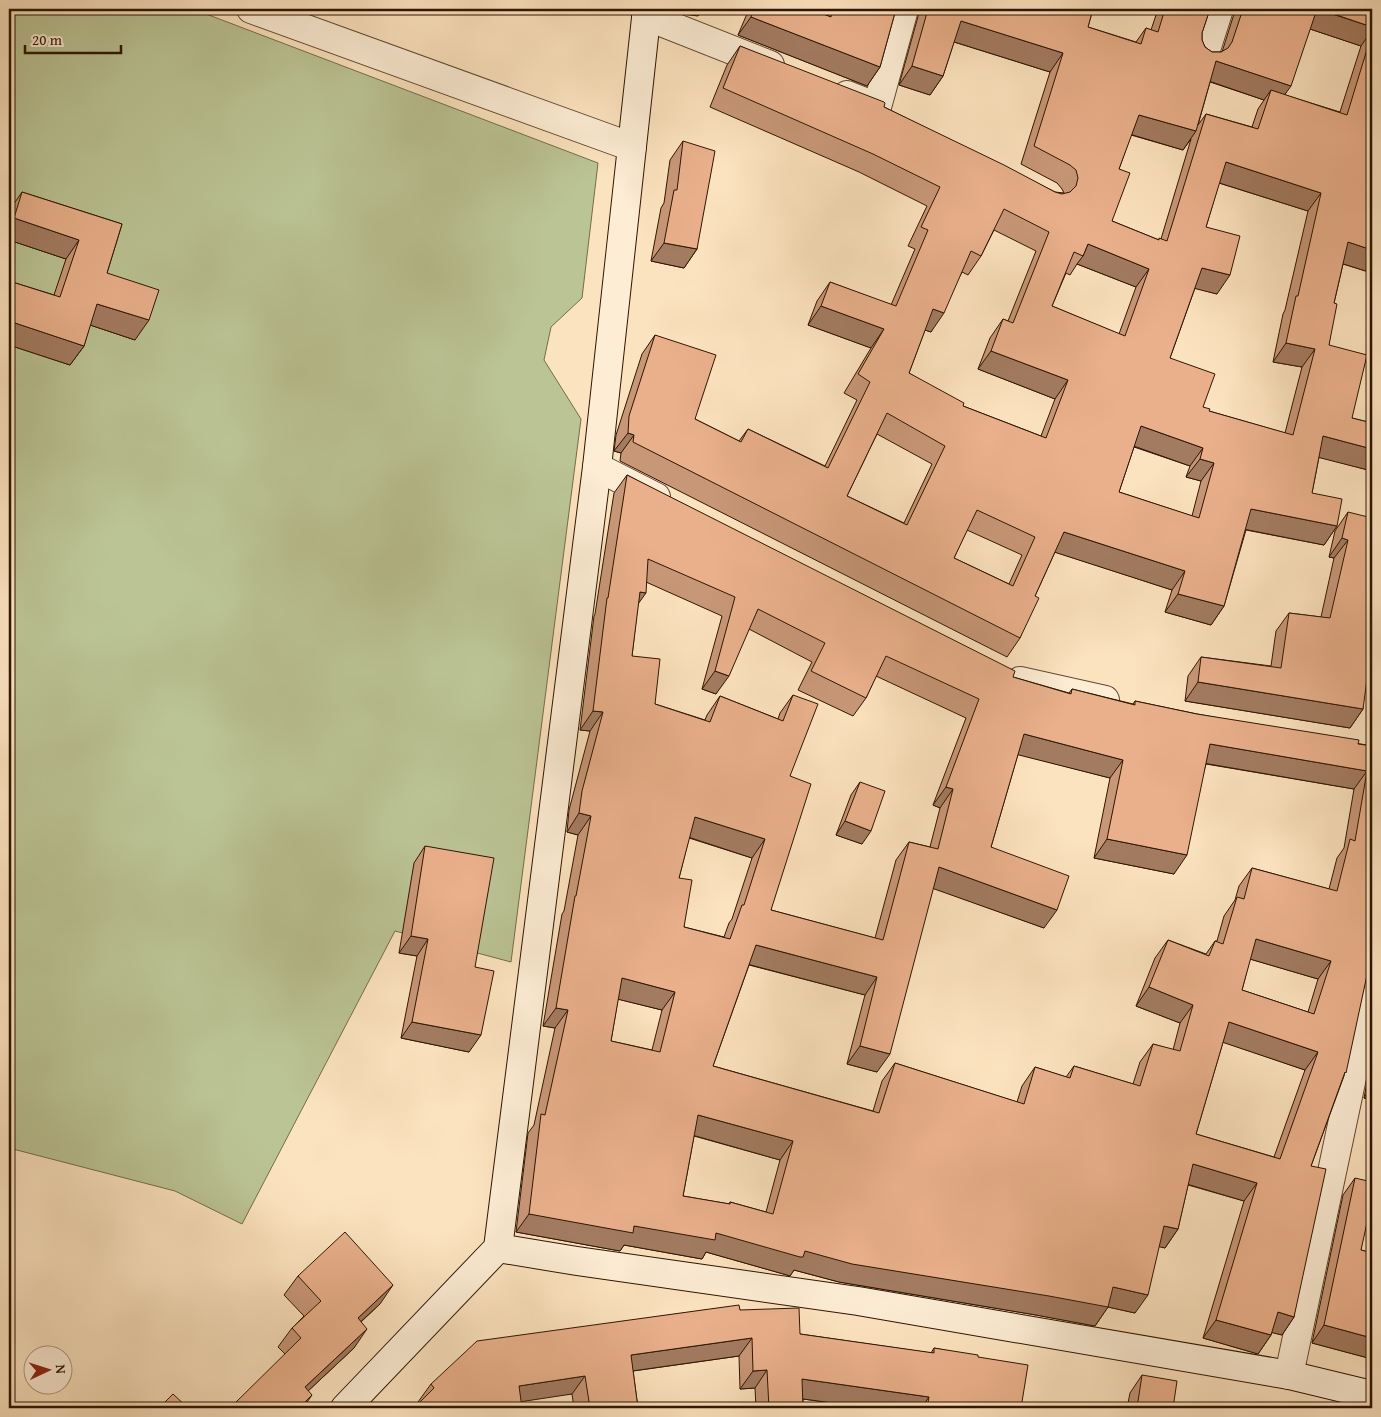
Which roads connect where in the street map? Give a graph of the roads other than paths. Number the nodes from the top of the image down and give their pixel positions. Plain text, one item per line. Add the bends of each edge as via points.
1 (251, 9) edge
2 (904, 9) edge
3 (1219, 9) edge
4 (646, 13) edge
5 (1204, 56) edge
6 (794, 74) edge
7 (822, 85) edge
8 (877, 107) junction
9 (903, 120) edge
10 (632, 147) junction
11 (597, 467) junction
12 (675, 507) edge
13 (996, 669) edge
14 (1129, 705) edge
15 (1372, 983) edge
16 (498, 1248) junction
17 (1289, 1375) junction
18 (1372, 1395) edge
19 (345, 1408) edge

1 - 10 street
2 - 8 street
3 - 5 street
4 - 6 street
4 - 10 street
7 - 8 street
8 - 9 street
10 - 11 street
11 - 12 street
11 - 16 street
13 - 14 street via 1022,682
15 - 17 street
16 - 17 street via 858,1301
16 - 19 street
17 - 18 street

